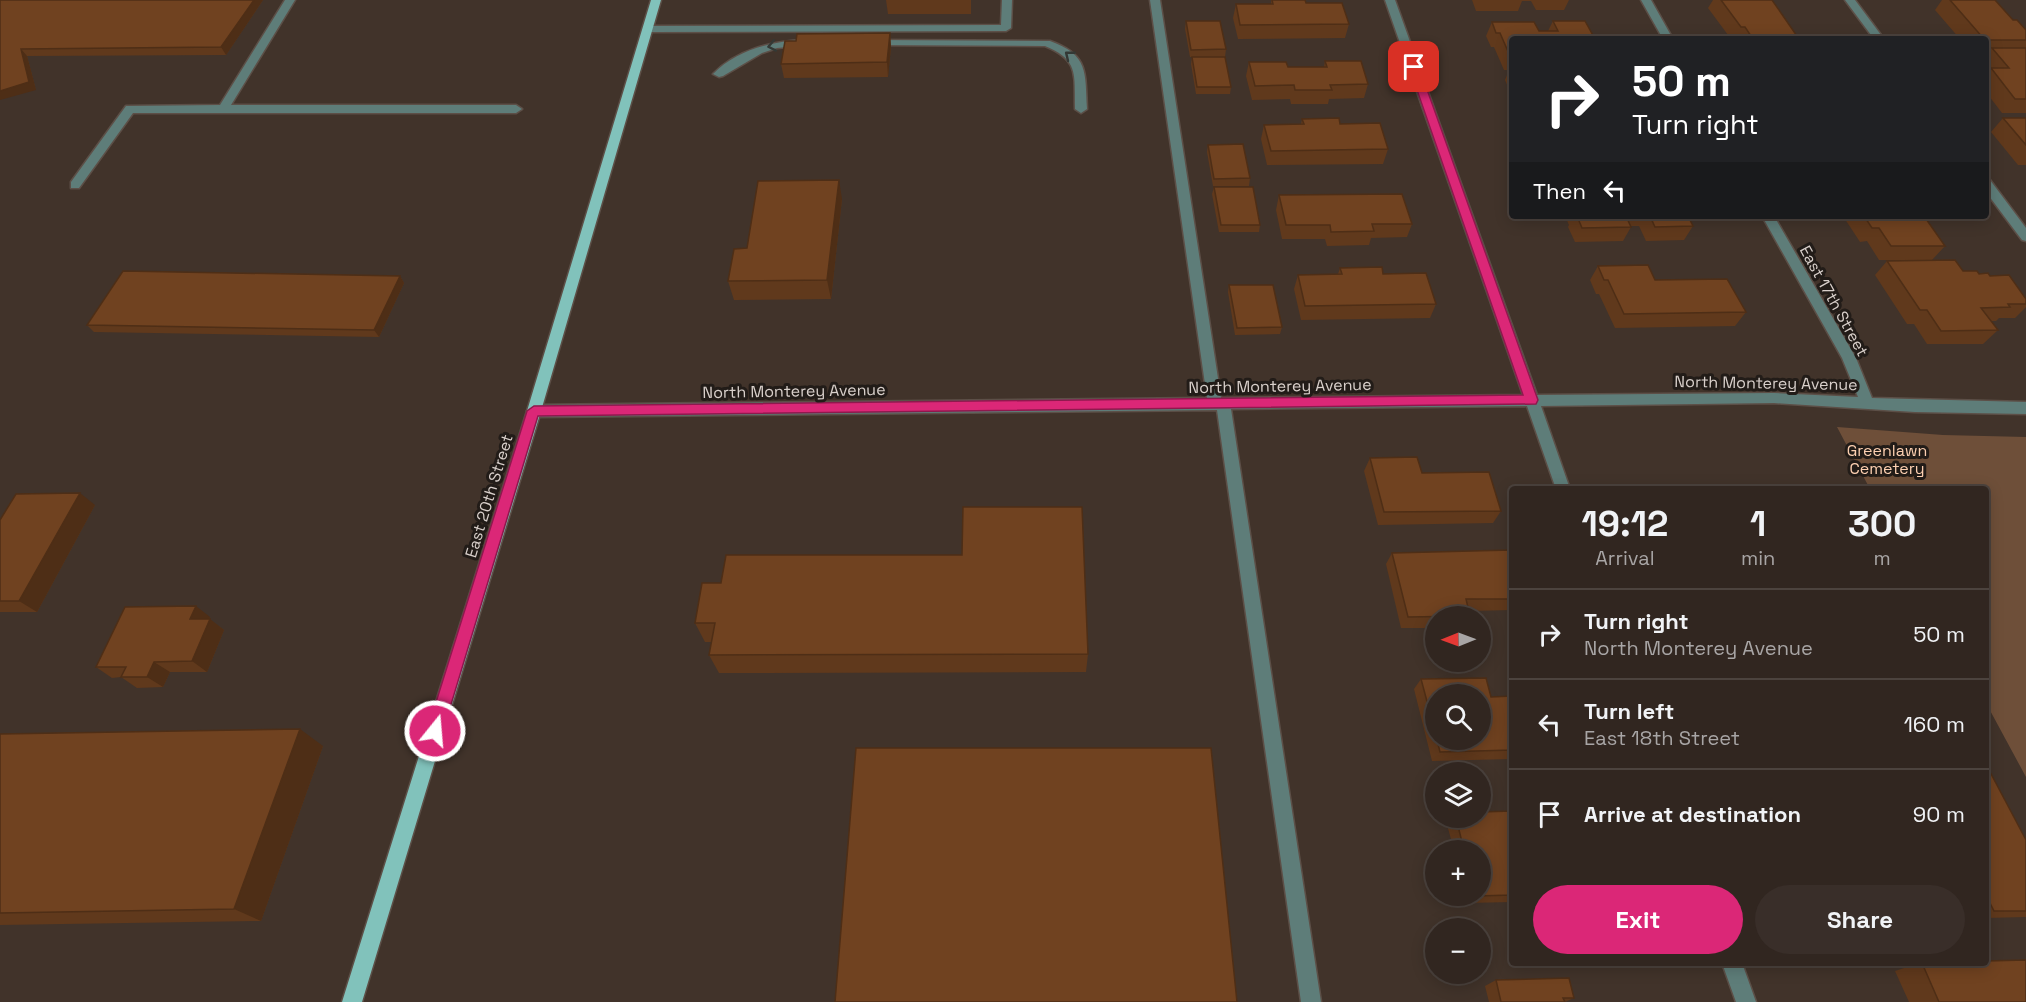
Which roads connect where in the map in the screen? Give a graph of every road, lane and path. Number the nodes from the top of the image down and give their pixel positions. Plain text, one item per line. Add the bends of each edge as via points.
1 (290, 0) edge
2 (657, 0) edge
3 (1006, 0) edge
4 (1155, 0) edge
5 (1390, 0) edge
6 (1646, 0) edge
7 (1850, 0) edge
8 (648, 29) junction
9 (1666, 36) edge
10 (1877, 36) edge
11 (810, 43) edge
12 (857, 43) edge
13 (719, 74) dead end
14 (223, 109) junction
15 (516, 109) dead end
16 (1081, 109) dead end
17 (75, 185) dead end
18 (1989, 187) edge
19 (1770, 219) edge
20 (2026, 237) edge
21 (1532, 400) junction
22 (1868, 403) junction
23 (1219, 405) junction
24 (2026, 408) edge
25 (534, 411) junction
26 (1562, 486) edge
27 (1733, 966) edge
28 (352, 1002) edge
29 (1311, 1002) edge
30 (1746, 1002) edge

1 - 14 street
2 - 8 main road, East 20th Street
3 - 8 street via 1006,28
4 - 23 street
5 - 21 street
6 - 9 street
7 - 10 street
8 - 25 main road, East 20th Street
11 -> 13 street via 764,47
16 -> 12 street via 1076,60 1069,52 1046,43
14 - 15 street
14 - 17 street via 130,109
18 - 20 street
19 - 22 street, East 17th Street via 1849,358
21 - 22 street, North Monterey Avenue via 1774,398
21 - 23 street, North Monterey Avenue
21 - 26 street
22 - 24 street, North Monterey Avenue
23 - 25 street, North Monterey Avenue
23 - 29 street
25 - 28 main road, East 20th Street
27 - 30 street

